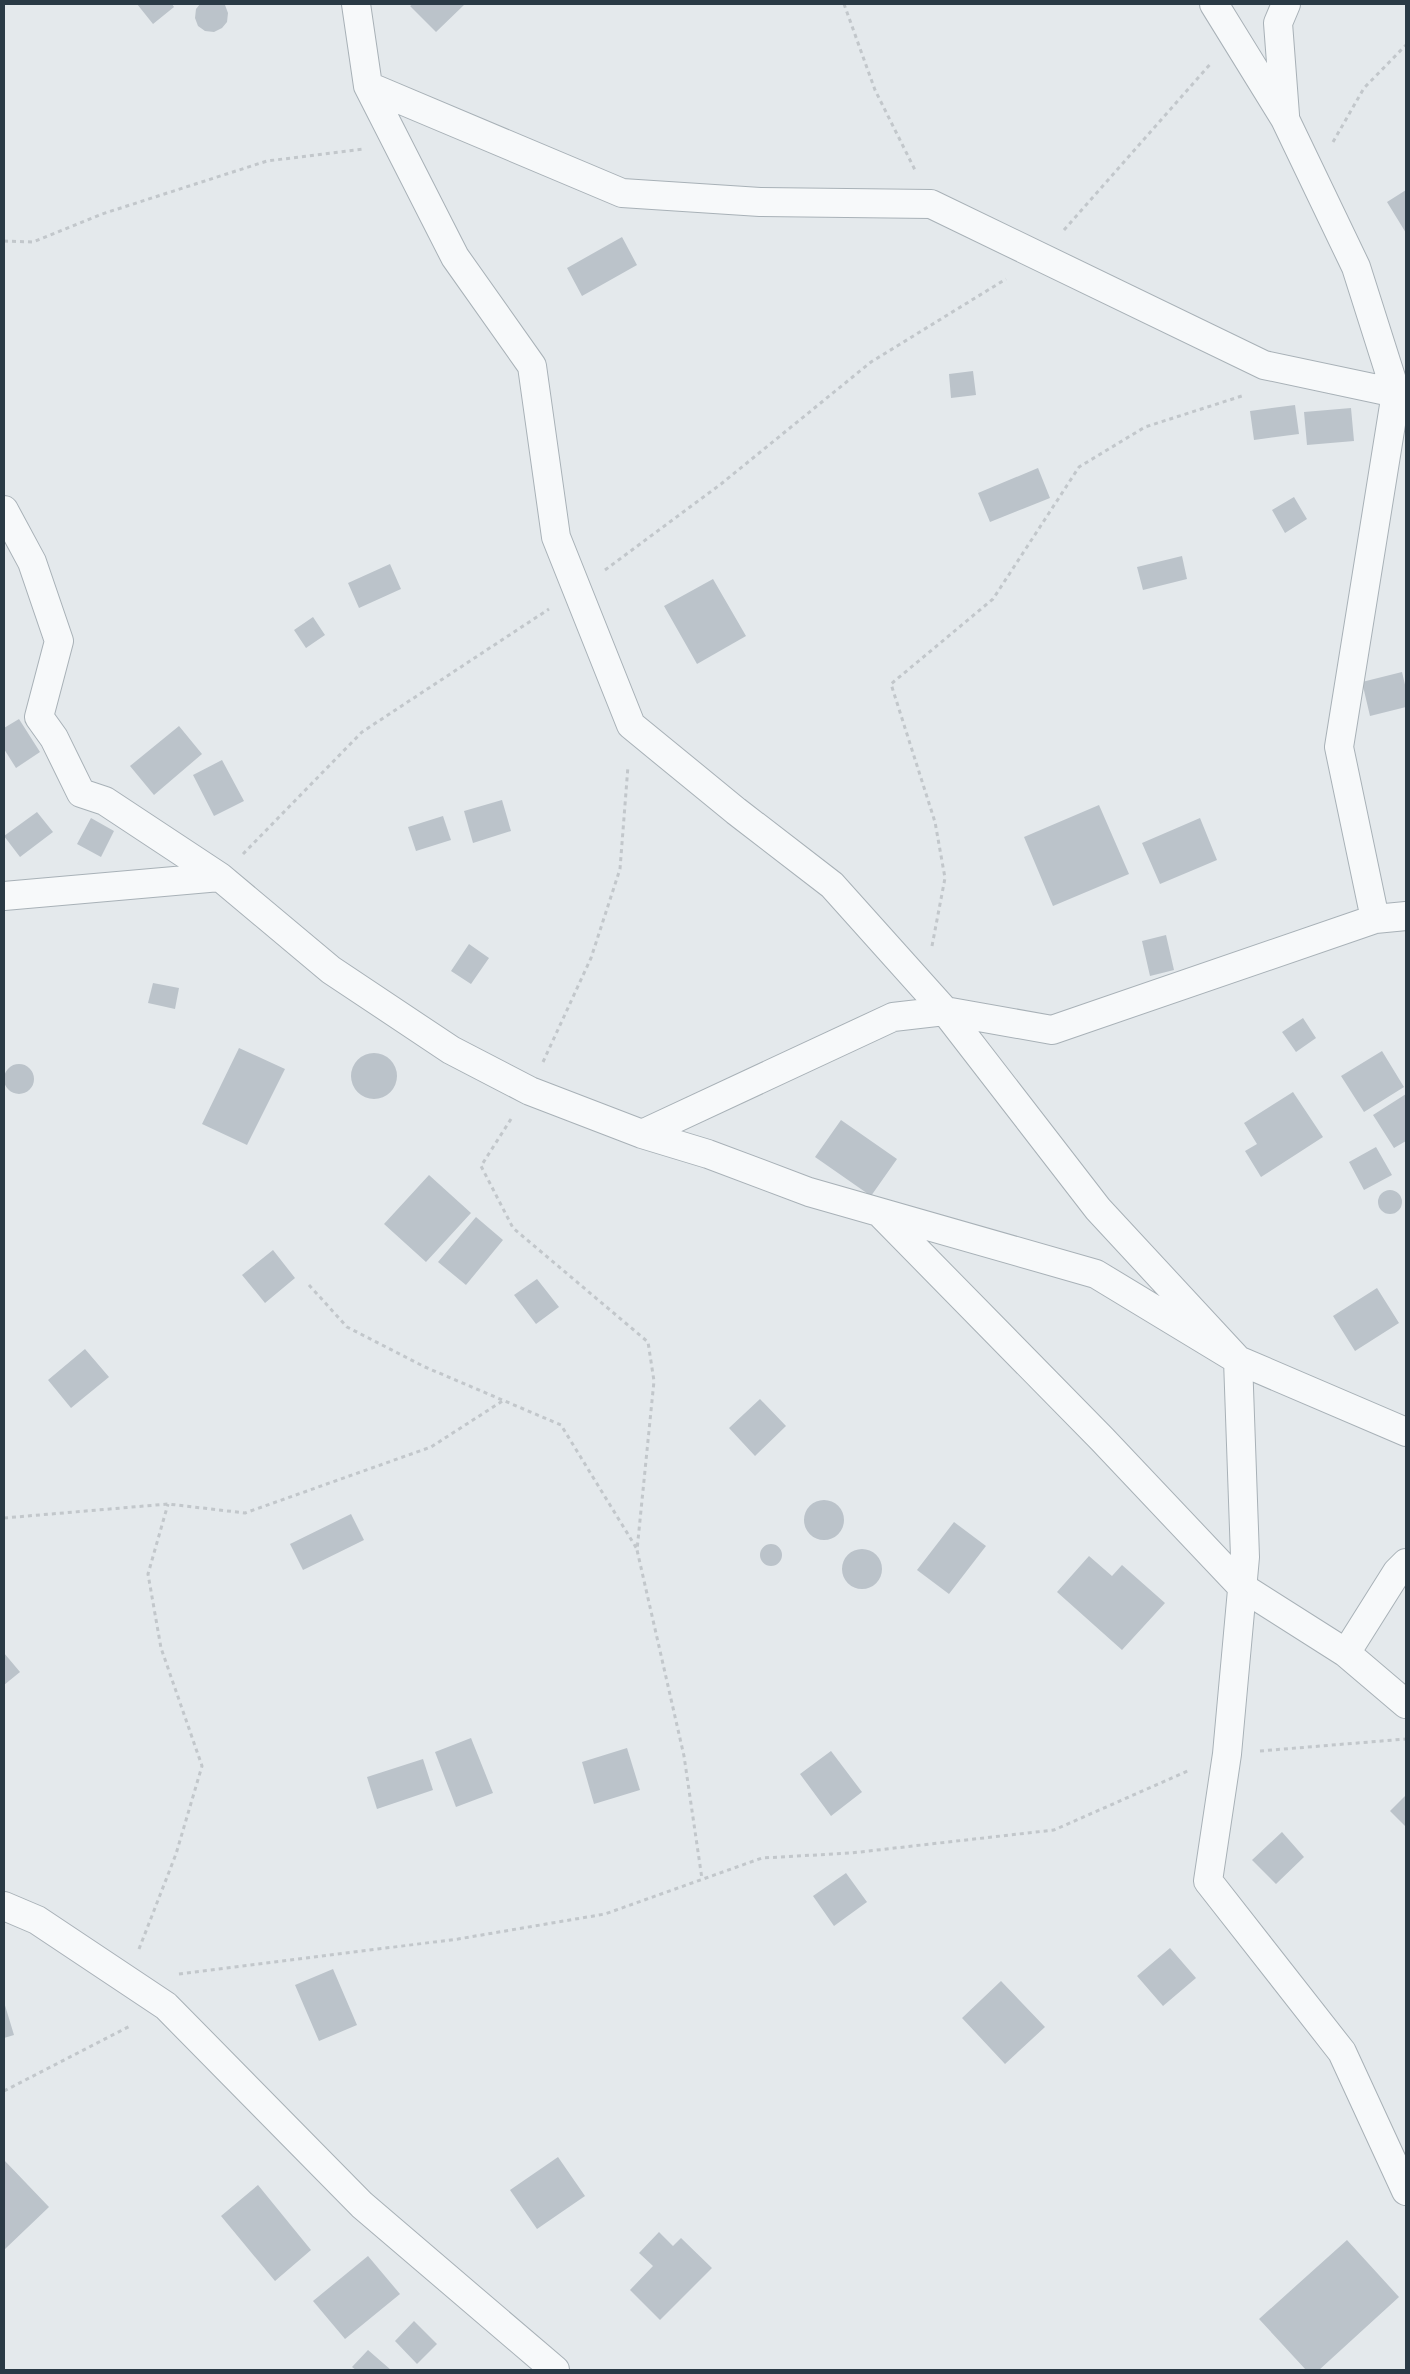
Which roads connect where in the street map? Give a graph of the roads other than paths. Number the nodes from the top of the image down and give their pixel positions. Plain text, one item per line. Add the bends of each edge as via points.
1 (356, 4) edge
2 (1214, 4) edge
3 (1286, 4) edge
4 (368, 86) junction
5 (1285, 119) junction
6 (1396, 393) junction
7 (4, 510) edge
8 (220, 877) junction
9 (4, 896) edge
10 (1406, 916) edge
11 (1375, 919) junction
12 (945, 1011) junction
13 (642, 1134) junction
14 (882, 1214) junction
15 (1238, 1360) junction
16 (1406, 1432) edge
17 (1406, 1564) edge
18 (1242, 1587) junction
19 (1346, 1653) junction
20 (1406, 1704) edge
21 (4, 1906) edge
22 (1406, 2191) edge
23 (555, 2370) edge

1 - 4 street
2 - 5 street
3 - 5 street via 1278,23
4 - 6 street via 622,193 760,202 931,204 1264,365
4 - 12 street via 456,257 532,366 556,537 631,724 736,811 832,884
5 - 6 street via 1356,267
6 - 11 street via 1339,747
7 - 8 street via 32,562 59,641 39,717 54,738 81,793 105,801
8 - 9 street
8 - 13 street via 331,970 451,1050 530,1091
10 - 11 street
11 - 12 street via 1052,1030
12 - 13 street via 893,1017
12 - 15 street via 1098,1209
13 - 14 street via 708,1154 808,1192
14 - 15 street via 1096,1274
14 - 18 street
15 - 16 street
15 - 18 street via 1245,1557
17 - 19 street via 1397,1572
18 - 19 street
18 - 22 street via 1227,1754 1208,1881 1342,2052
19 - 20 street
21 - 23 street via 37,1920 166,2006 362,2205

